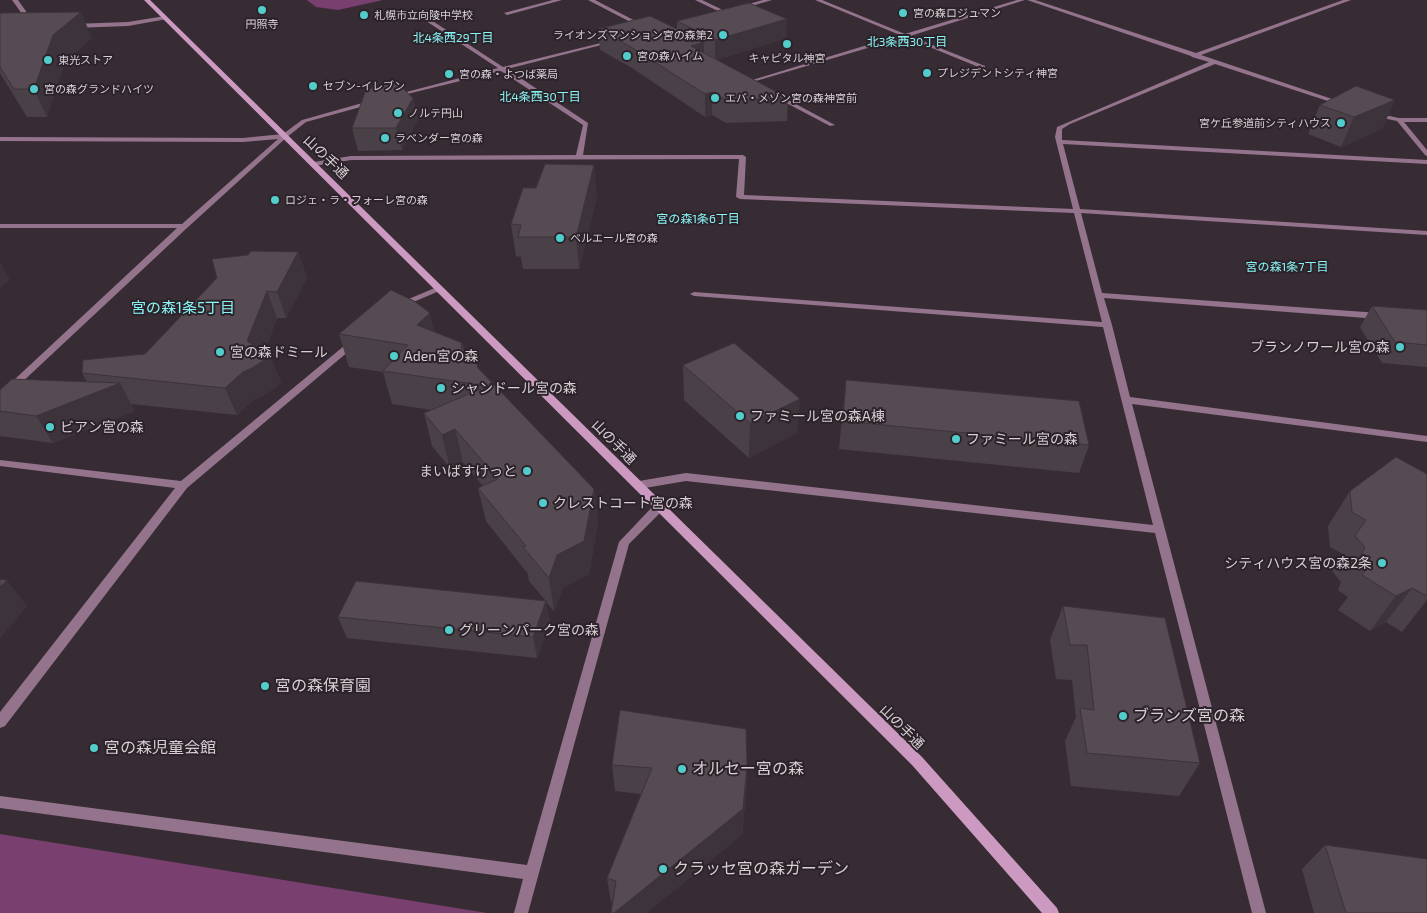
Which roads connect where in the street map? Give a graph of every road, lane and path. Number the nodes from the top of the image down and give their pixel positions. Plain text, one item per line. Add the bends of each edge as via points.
1 (15, 0) edge
2 (147, 0) edge
3 (559, 0) edge
4 (592, 0) edge
5 (698, 0) edge
6 (769, 0) edge
7 (818, 0) edge
8 (1022, 0) edge
9 (1030, 0) edge
10 (1348, 0) edge
11 (724, 12) junction
12 (507, 13) dead end
13 (715, 14) edge
14 (165, 18) junction
15 (428, 20) dead end
16 (63, 26) edge
17 (26, 27) edge
18 (642, 33) edge
19 (905, 35) junction
20 (614, 40) edge
21 (1194, 56) junction
22 (1216, 61) junction
23 (983, 67) dead end
24 (501, 69) junction
25 (742, 78) edge
26 (750, 82) junction
27 (759, 86) edge
28 (767, 91) edge
29 (389, 98) edge
30 (379, 101) edge
31 (1345, 105) edge
32 (1372, 114) edge
33 (1399, 120) junction
34 (1427, 120) edge
35 (832, 125) dead end
36 (285, 136) junction
37 (0, 139) edge
38 (1060, 142) junction
39 (1427, 154) edge
40 (578, 158) junction
41 (1427, 162) edge
42 (314, 164) junction
43 (1078, 211) junction
44 (0, 226) edge
45 (184, 226) junction
46 (1427, 233) edge
47 (440, 289) junction
48 (694, 294) dead end
49 (1100, 295) junction
50 (391, 311) edge
51 (1388, 317) edge
52 (1108, 325) junction
53 (361, 336) edge
54 (0, 398) edge
55 (1127, 400) junction
56 (1427, 439) edge
57 (0, 463) edge
58 (183, 485) junction
59 (639, 485) junction
60 (660, 506) junction
61 (1161, 530) junction
62 (0, 722) edge
63 (0, 802) edge
64 (532, 873) junction
65 (521, 913) edge
66 (1052, 913) edge
67 (1259, 913) edge

1 - 17 street via 35,27
2 - 14 main road, 山の手通
3 - 12 street
4 - 18 street via 652,30
5 - 11 street
6 - 11 street
7 - 19 street
8 - 19 street
9 - 21 street
10 - 21 street
11 - 13 street
14 - 16 street via 128,24
14 - 36 main road, 山の手通
15 - 24 street
19 - 23 street
19 - 26 street
20 - 24 street
21 - 22 street
22 - 31 street
22 - 38 street via 1068,123 1060,128
24 - 29 street
24 - 40 street via 586,124
25 - 26 street
26 - 27 street
28 - 35 street
30 - 36 street via 304,120
32 - 33 street
33 - 34 street
33 - 39 street
36 - 37 street via 243,140
36 - 42 main road, 山の手通
36 - 45 street
38 - 41 street
38 - 43 street
40 - 42 street via 351,158
40 - 43 street via 743,157 740,197
42 - 47 main road, 山の手通
43 - 46 street
43 - 49 street
44 - 45 street
45 - 54 street
47 - 50 street via 398,305
47 - 59 main road, 山の手通
48 - 52 street
49 - 51 street
49 - 52 street
52 - 55 street
53 - 58 street
55 - 56 street
55 - 61 street
57 - 58 street
58 - 62 street
59 - 60 main road, 山の手通
59 - 61 street via 686,477
60 - 64 street via 624,542
60 - 66 main road, 山の手通 via 917,761
61 - 67 street
63 - 64 street
64 - 65 street

